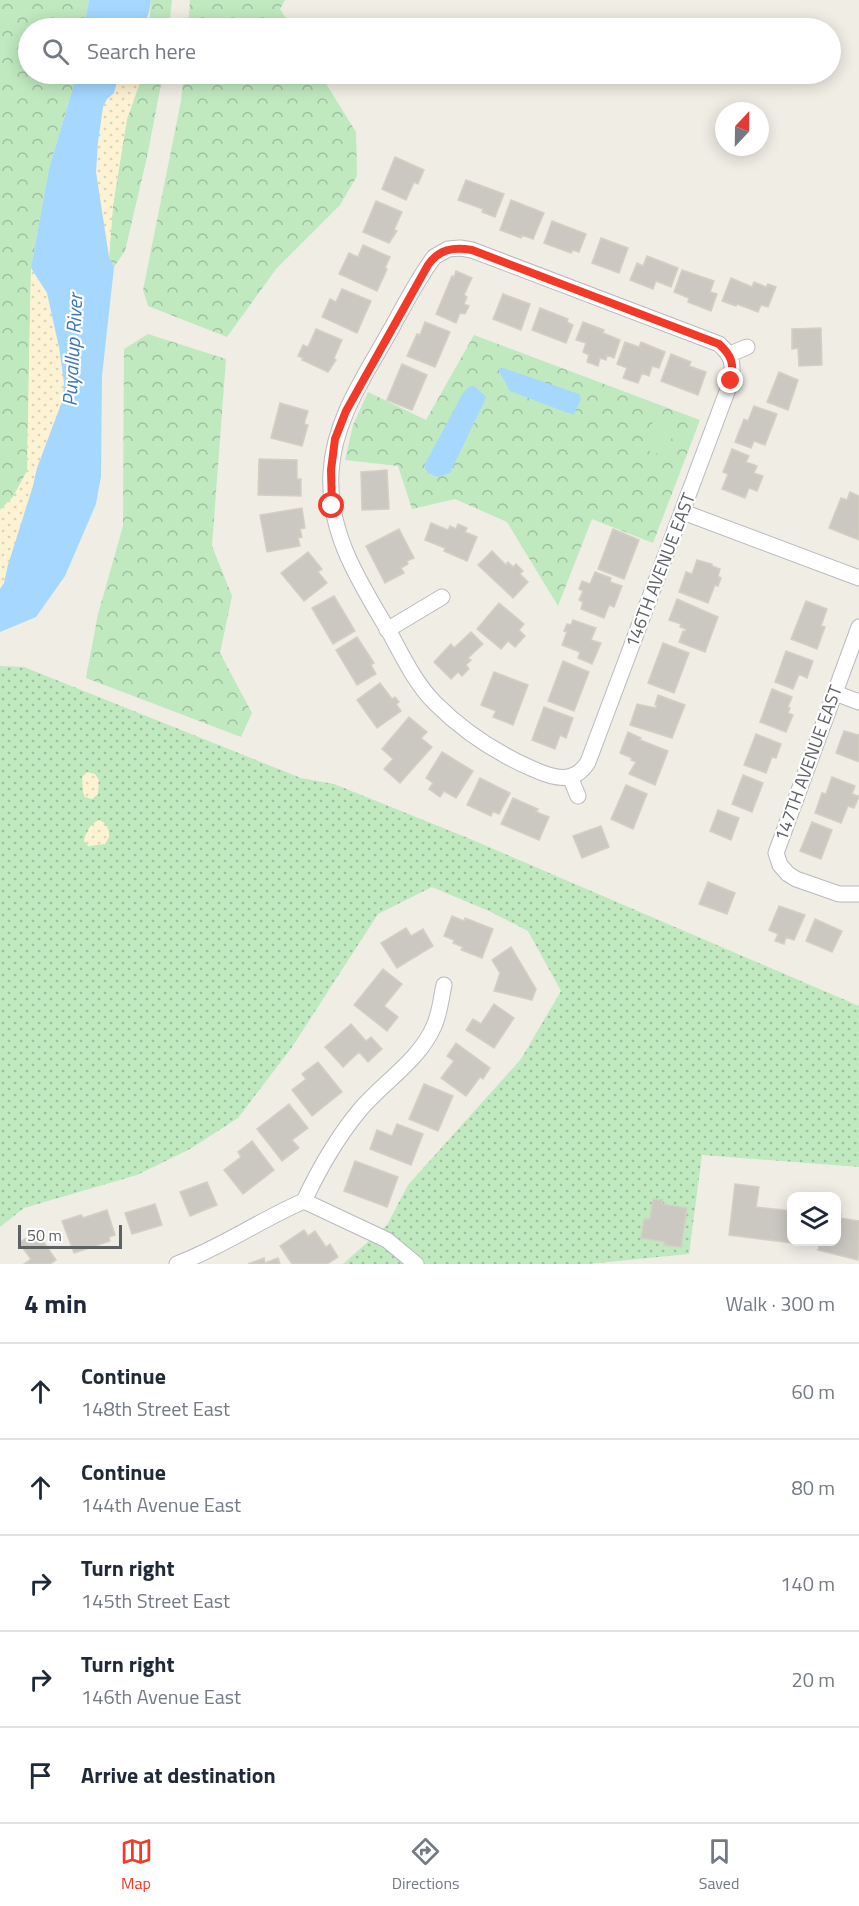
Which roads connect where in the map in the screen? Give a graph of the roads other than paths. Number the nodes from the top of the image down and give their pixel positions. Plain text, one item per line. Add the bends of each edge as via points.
1 (747, 347) dead end
2 (730, 354) junction
3 (683, 512) junction
4 (859, 578) edge
5 (442, 597) dead end
6 (859, 627) edge
7 (387, 630) junction
8 (835, 693) junction
9 (859, 702) edge
10 (570, 777) junction
11 (578, 796) dead end
12 (859, 894) edge
13 (444, 985) dead end
14 (303, 1201) junction
15 (177, 1264) edge
16 (417, 1264) edge

1 - 2 street
2 - 3 street, 146TH AVENUE EAST via 731,381
2 - 7 street via 719,344 445,242 353,397 335,439 331,470 335,525 356,577
3 - 4 street
3 - 10 street, 146TH AVENUE EAST via 588,762
5 - 7 street
6 - 8 street, 147TH AVENUE EAST
7 - 10 street via 415,678 454,721 511,759 556,778
8 - 9 street
8 - 12 street, 147TH AVENUE EAST via 776,854 780,865 796,879 839,894
10 - 11 street
13 - 14 street via 434,1025 426,1039 348,1124
14 - 15 street
14 - 16 street via 387,1240

